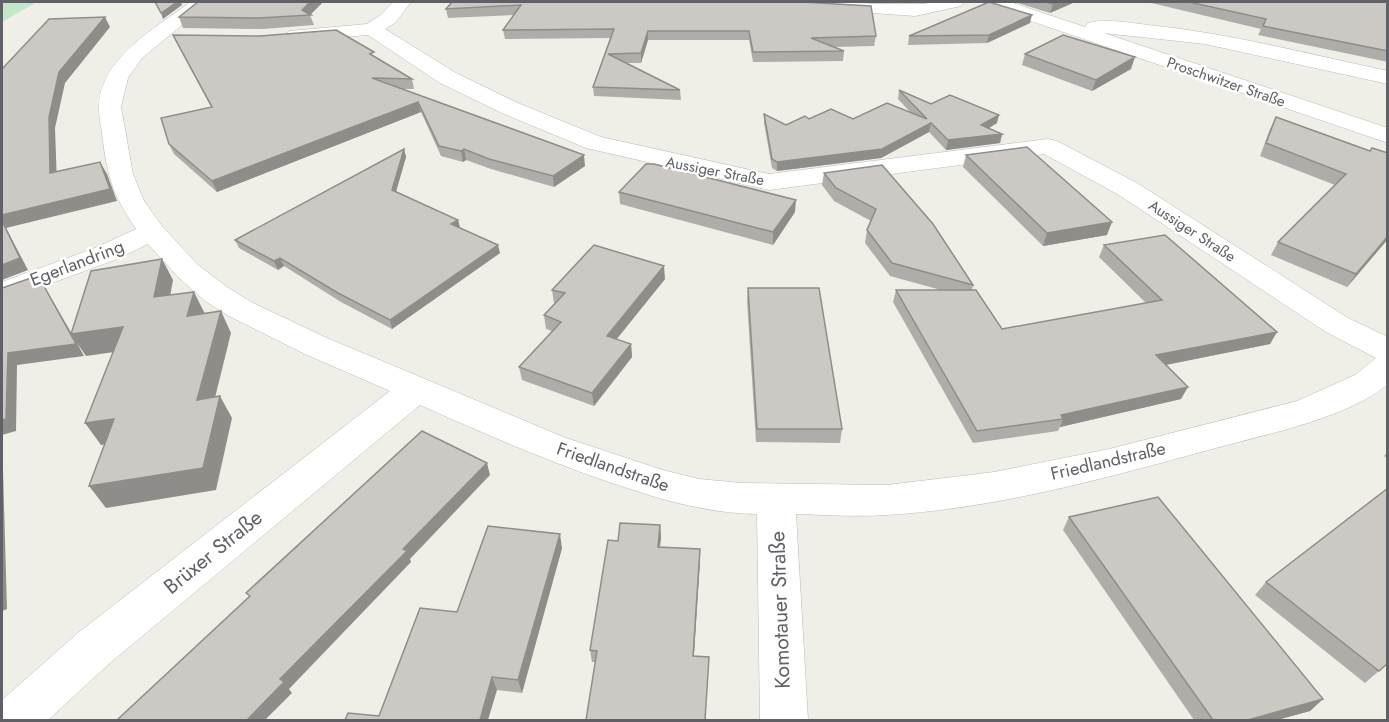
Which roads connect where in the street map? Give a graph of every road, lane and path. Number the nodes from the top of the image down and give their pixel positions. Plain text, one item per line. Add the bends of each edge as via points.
1 (201, 2) edge
2 (402, 2) edge
3 (786, 2) edge
4 (955, 2) edge
5 (993, 2) edge
6 (1064, 27) junction
7 (372, 29) junction
8 (159, 36) junction
9 (274, 36) edge
10 (186, 37) edge
11 (1388, 78) edge
12 (1388, 135) edge
13 (152, 232) junction
14 (2, 292) edge
15 (1388, 351) edge
16 (1388, 366) edge
17 (416, 389) junction
18 (776, 499) junction
19 (14, 720) edge
20 (784, 720) edge

1 - 8 street, Friedlandstraße
2 - 7 street via 388,20
3 - 4 street via 915,10
5 - 6 street, Proschwitzer Straße
6 - 11 street, Proschwitzer Straße via 1176,32
6 - 12 street, Proschwitzer Straße
7 - 9 street
7 - 15 street, Aussiger Straße via 448,78 594,143 768,182 1048,146 1128,189 1336,325
8 - 10 street
8 - 13 street, Friedlandstraße via 135,54 117,77 110,107 120,174 132,202
13 - 14 street, Egerlandring
13 - 17 street, Friedlandstraße via 188,271 240,309
16 - 18 street, Friedlandstraße via 1367,383 1307,411 1110,463 994,487 887,500
17 - 18 street, Friedlandstraße via 553,447 663,485 699,494
17 - 19 street, Brüxer Straße via 95,647
18 - 20 street, Komotauer Straße

